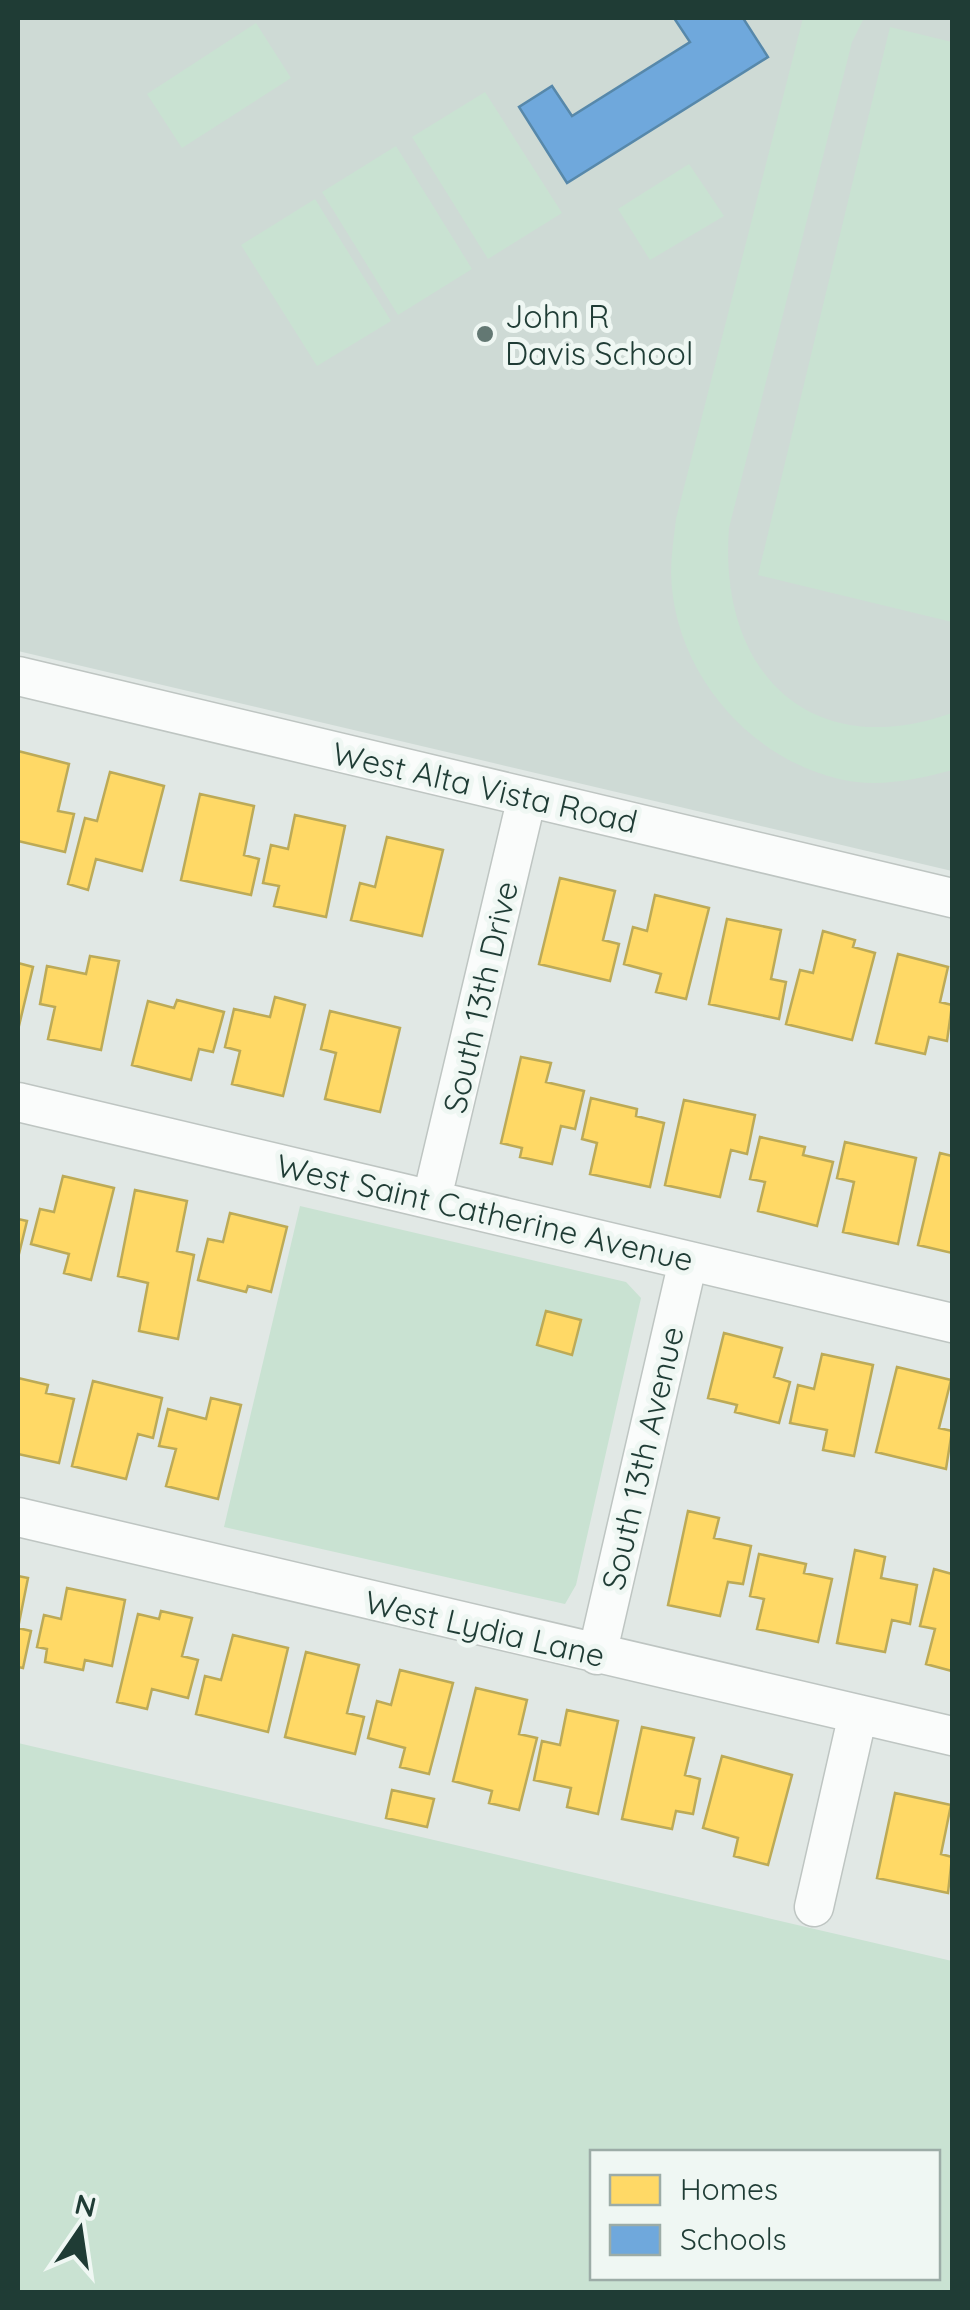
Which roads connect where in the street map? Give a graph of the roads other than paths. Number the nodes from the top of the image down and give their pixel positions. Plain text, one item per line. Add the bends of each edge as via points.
1 (18, 676) edge
2 (527, 796) junction
3 (952, 898) edge
4 (18, 1102) edge
5 (432, 1198) junction
6 (688, 1261) junction
7 (952, 1322) edge
8 (18, 1517) edge
9 (597, 1655) junction
10 (858, 1714) junction
11 (952, 1736) edge
12 (814, 1907) dead end

1 - 2 street, West Alta Vista Road
2 - 3 street, West Alta Vista Road
2 - 5 street, South 13th Drive
4 - 5 street, West Saint Catherine Avenue
5 - 6 street, West Saint Catherine Avenue
6 - 7 street, West Saint Catherine Avenue
6 - 9 street, South 13th Avenue
8 - 9 street, West Lydia Lane
9 - 10 street, West Lydia Lane
10 - 11 street, West Lydia Lane
10 - 12 street

